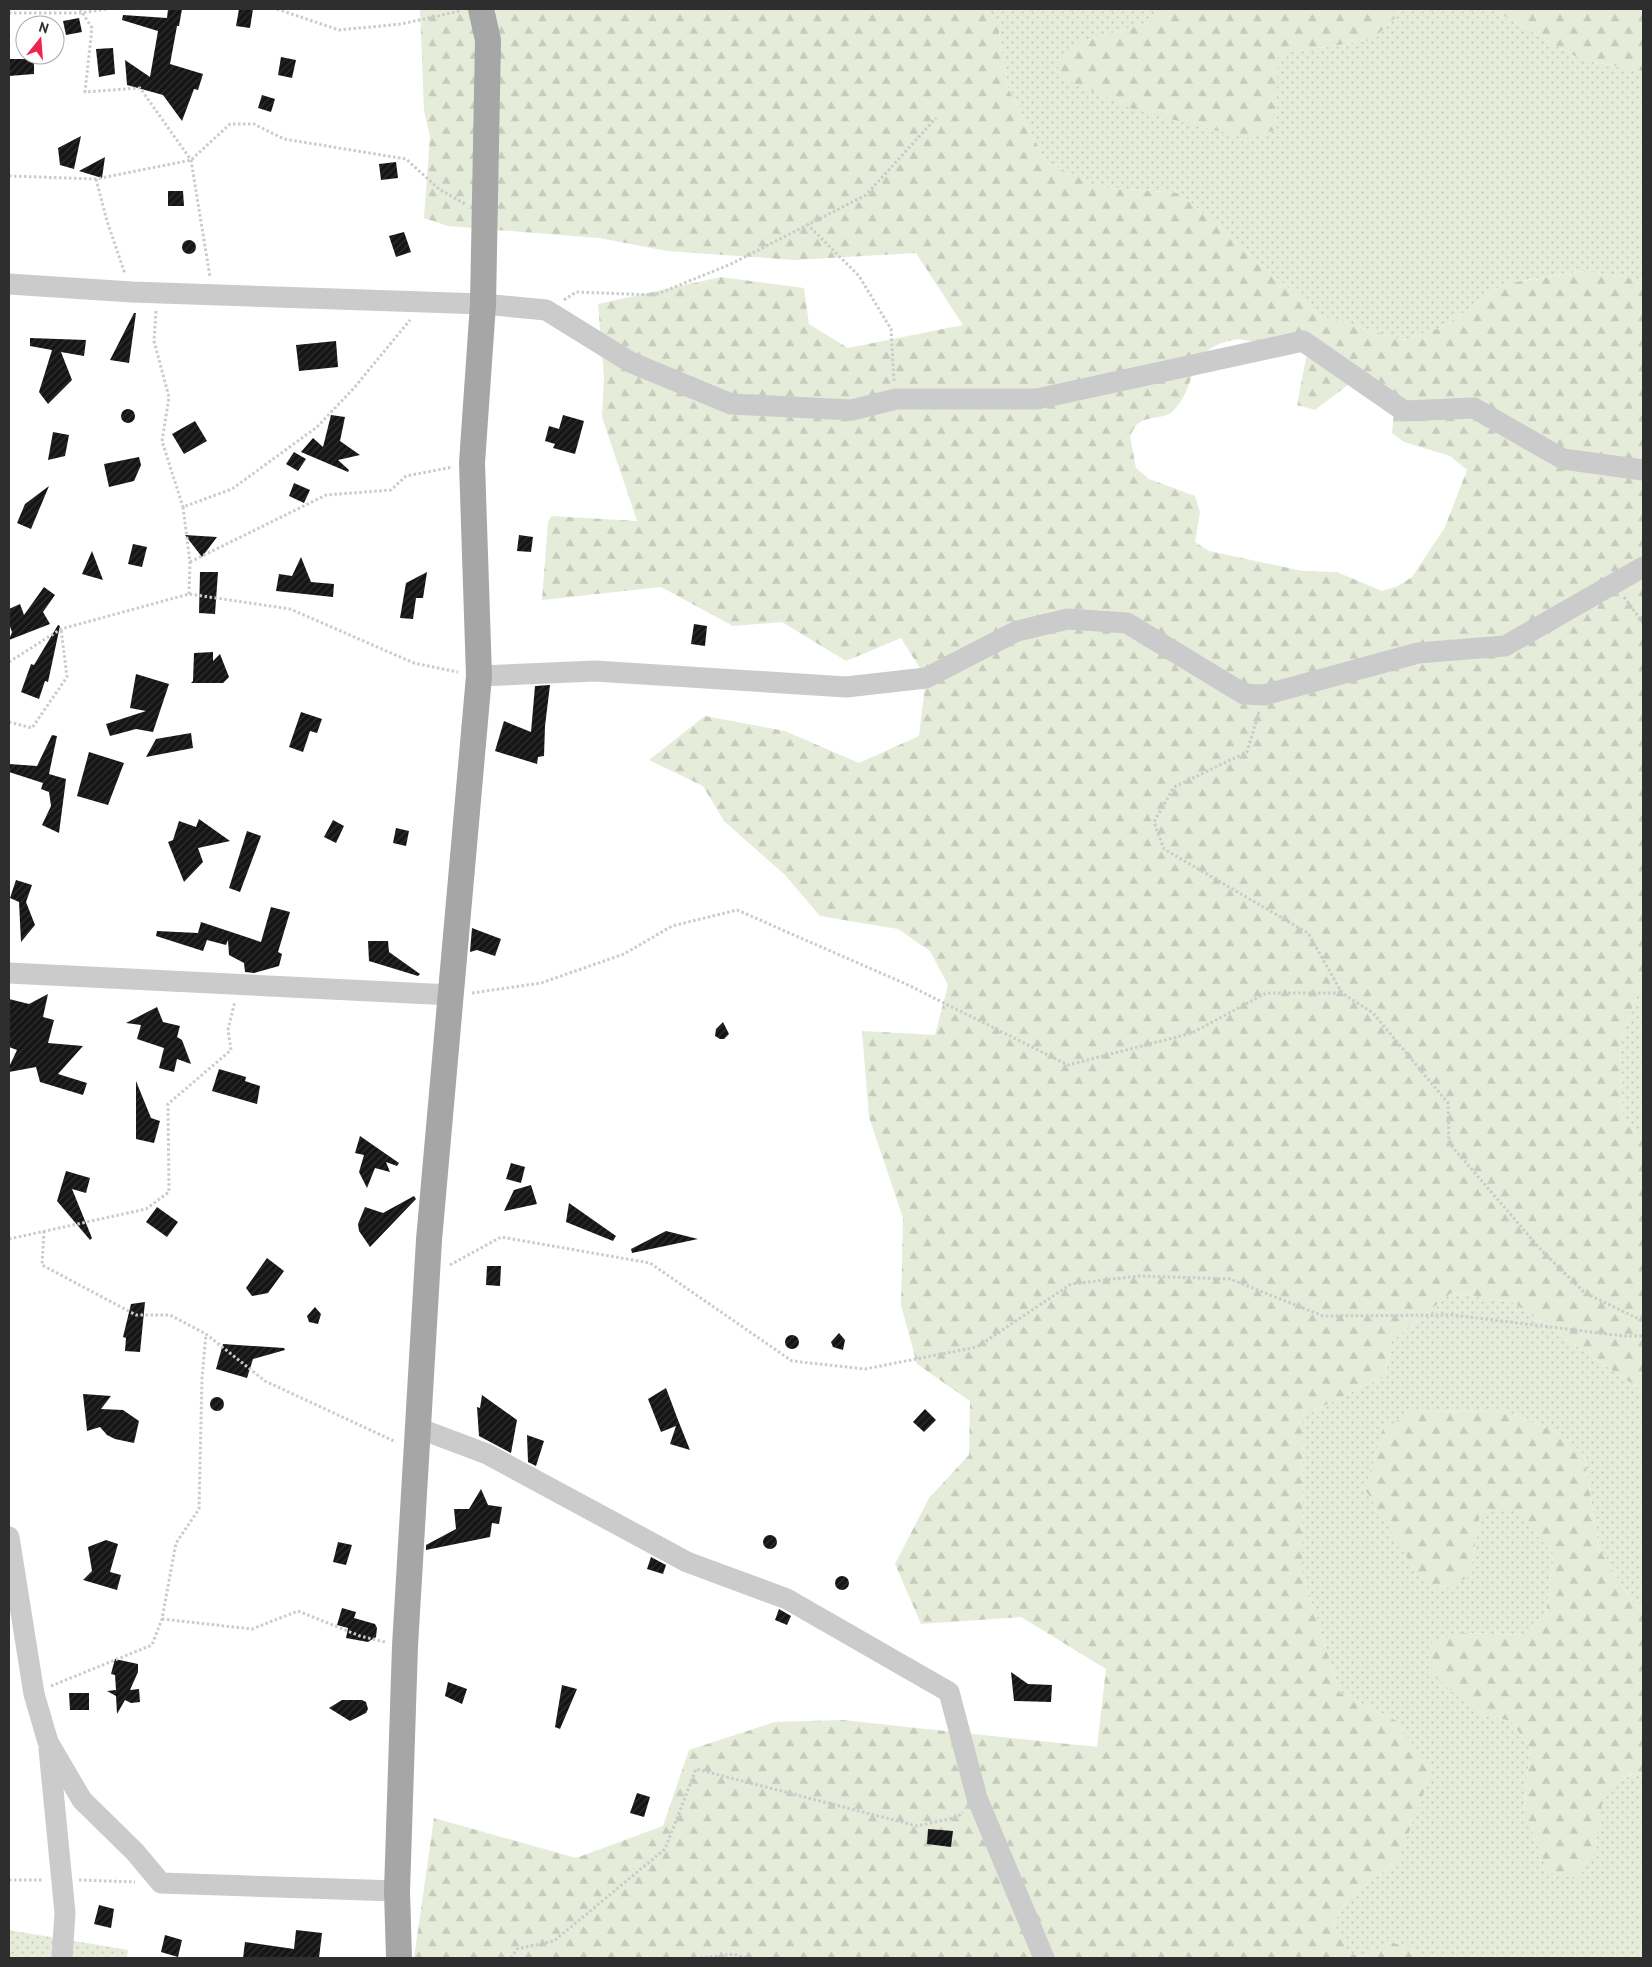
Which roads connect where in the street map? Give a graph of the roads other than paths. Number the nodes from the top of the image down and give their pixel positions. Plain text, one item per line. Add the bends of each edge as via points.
1 (473, 10) edge
2 (9, 284) edge
3 (483, 304) junction
4 (1643, 470) edge
5 (1643, 567) edge
6 (479, 676) junction
7 (9, 973) edge
8 (451, 995) junction
9 (417, 1440) junction
10 (9, 1536) edge
11 (48, 1742) junction
12 (396, 1891) junction
13 (62, 1958) edge
14 (399, 1958) edge
15 (1044, 1958) edge

1 - 3 main road via 488,40
2 - 3 street via 132,292
3 - 4 street via 546,310 630,362 731,404 852,410 896,399 1037,399 1303,341 1404,411 1474,408 1563,459
3 - 6 main road via 472,463
5 - 6 street via 1505,646 1418,653 1264,695 1244,694 1127,623 1068,619 1016,631 926,678 846,687 595,670
6 - 8 main road
7 - 8 street
8 - 9 main road via 426,1277
9 - 12 main road
9 - 15 street via 487,1454 687,1562 787,1599 950,1692 977,1798
10 - 11 street via 34,1694
11 - 12 street via 82,1800 135,1852 161,1883
11 - 13 street via 65,1912
12 - 14 main road

